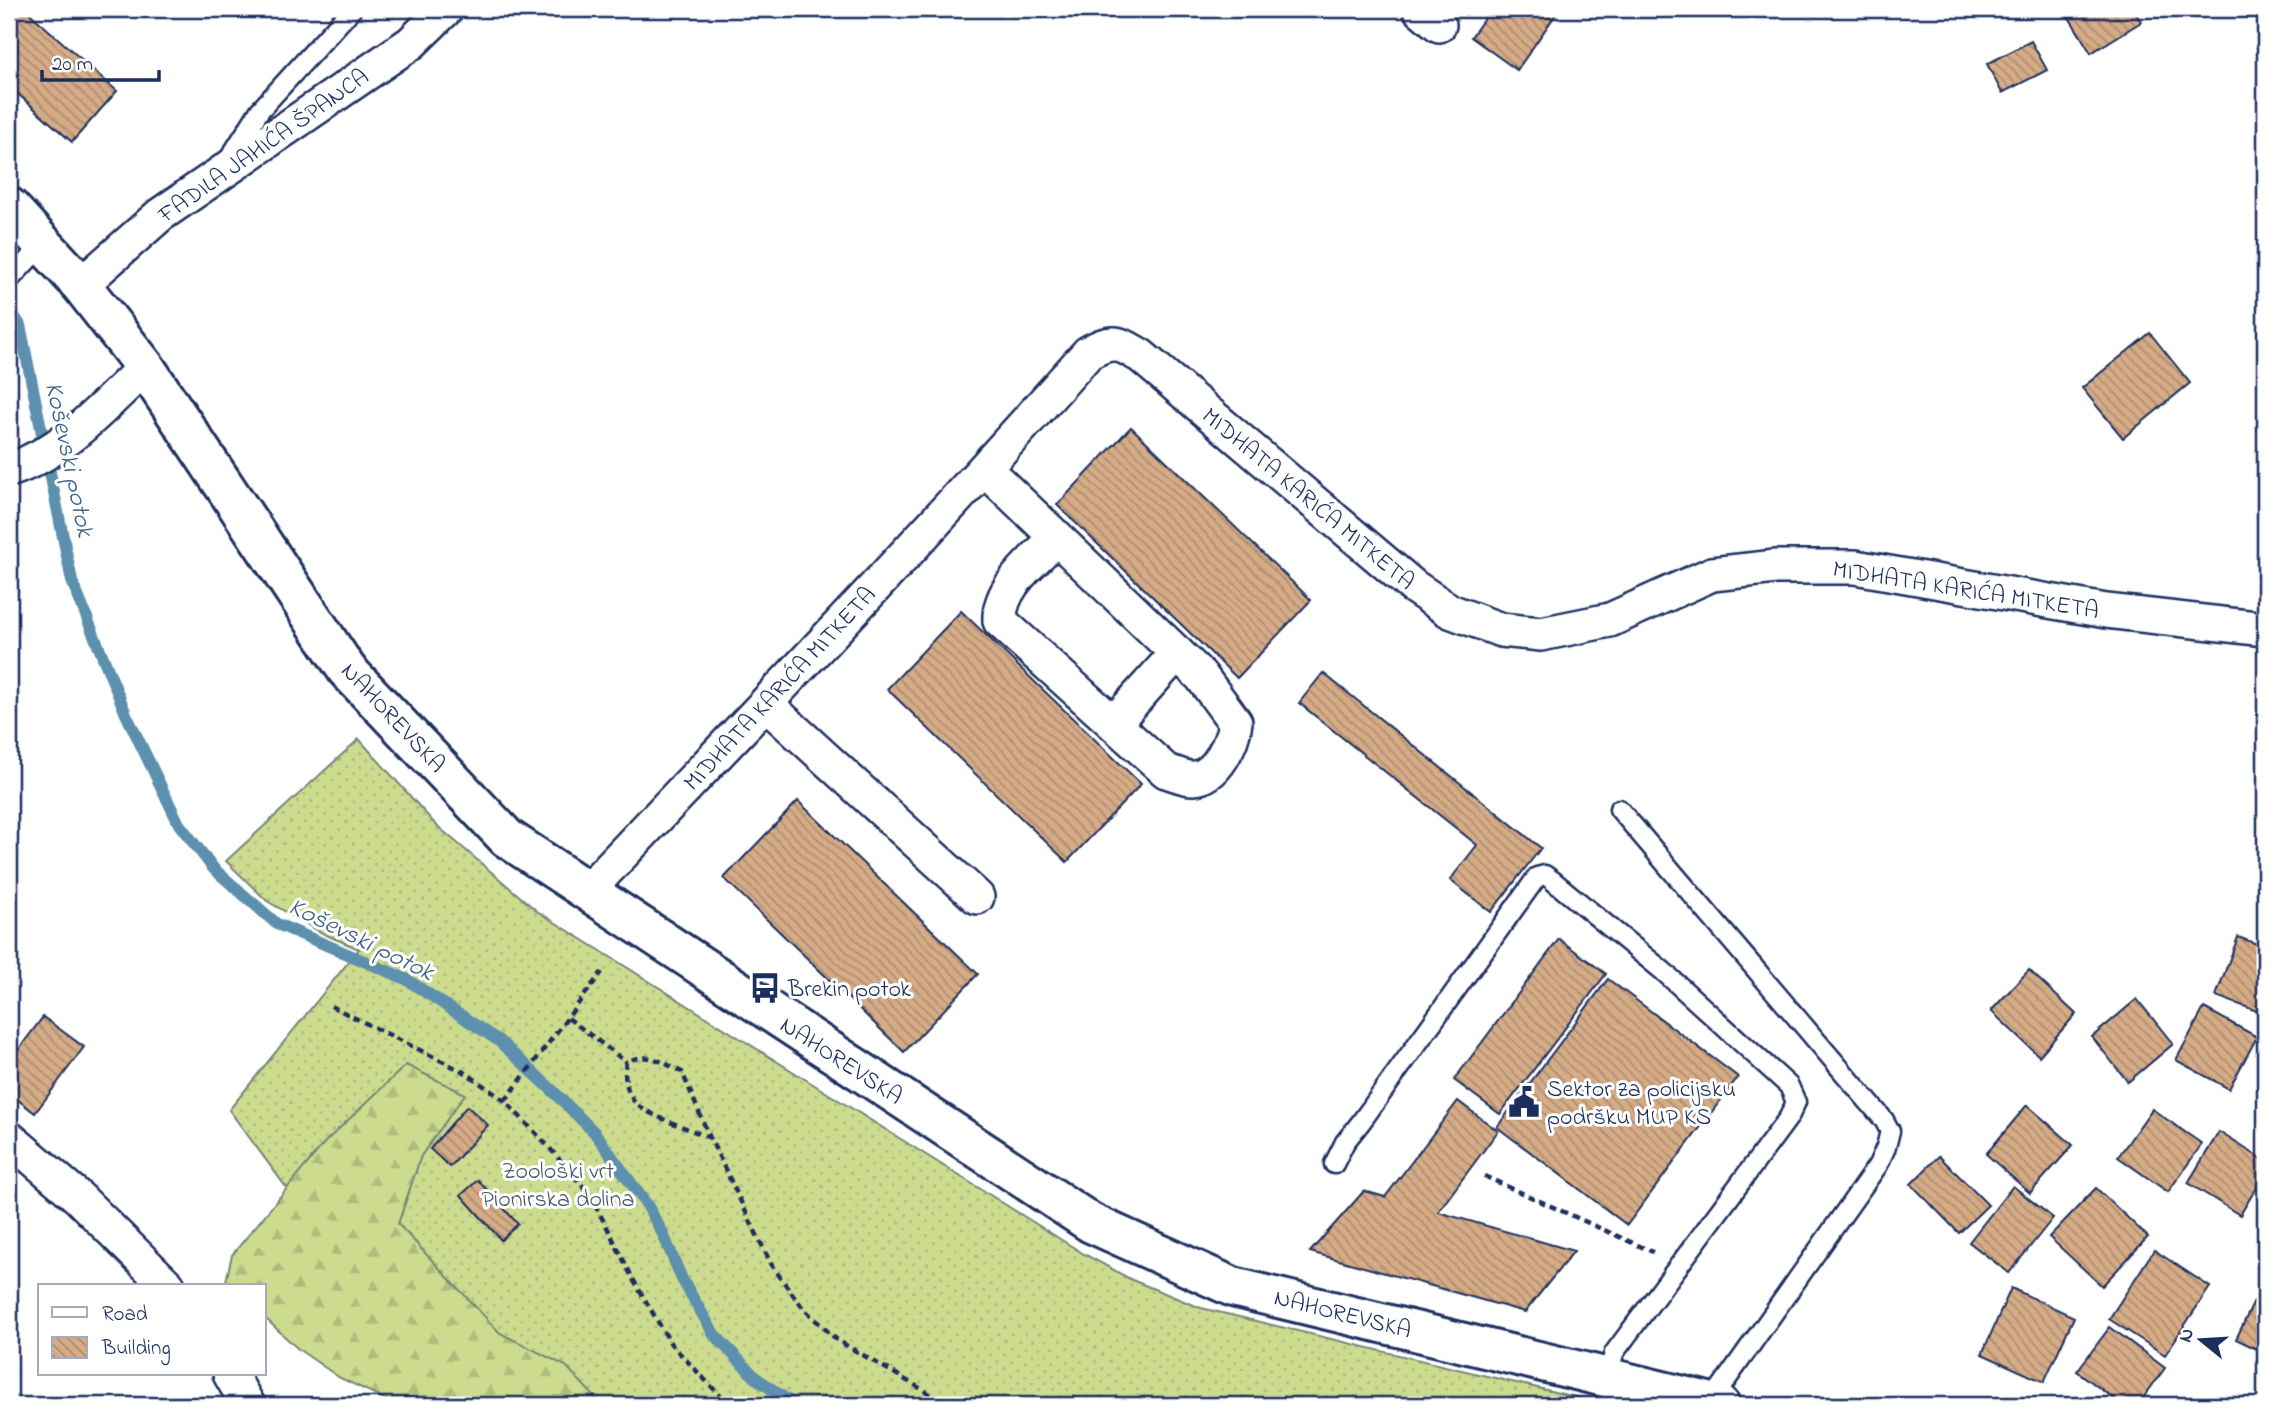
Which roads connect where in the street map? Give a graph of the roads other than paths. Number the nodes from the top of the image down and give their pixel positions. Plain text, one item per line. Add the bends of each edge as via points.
1 (352, 9) edge
2 (446, 9) edge
3 (220, 174) junction
4 (9, 207) edge
5 (42, 244) junction
6 (11, 278) edge
7 (81, 285) junction
8 (145, 368) junction
9 (17, 467) edge
10 (985, 469) junction
11 (1057, 537) junction
12 (2265, 629) edge
13 (1177, 653) junction
14 (766, 704) junction
15 (1114, 723) junction
16 (1619, 809) dead end
17 (586, 892) junction
18 (977, 897) dead end
19 (9, 1138) edge
20 (1334, 1164) dead end
21 (166, 1284) edge
22 (231, 1376) edge
23 (1608, 1377) junction
24 (1715, 1404) edge
25 (248, 1405) edge

1 - 3 lane via 260,110
2 - 3 street, FADILA JAHIĆA ŠPANCA via 411,43
3 - 7 street, FADILA JAHIĆA ŠPANCA via 160,215
4 - 5 street, NAHOREVSKA
5 - 6 lane
5 - 7 street, NAHOREVSKA
7 - 8 street, NAHOREVSKA
8 - 9 street via 70,437
8 - 17 street, NAHOREVSKA via 347,670 507,838
10 - 11 street
10 - 12 street, MIDHATA KARIĆA MITKETA via 1088,353 1118,342 1141,356 1413,587 1450,611 1501,630 1541,634 1610,620 1712,574 1776,567 1855,567 2106,611
10 - 14 street, MIDHATA KARIĆA MITKETA
11 - 13 street
11 - 15 street via 1014,582 999,610 1000,621
13 - 15 street
13 - 15 street via 1201,676 1235,722 1229,748 1216,764 1193,778 1166,771
14 - 17 street, MIDHATA KARIĆA MITKETA
14 - 18 street
16 - 24 lane via 1890,1131 1878,1165
17 - 23 street, NAHOREVSKA via 1091,1223 1234,1287
19 - 21 street via 78,1197
20 - 23 lane via 1351,1133 1537,877 1545,875 1663,971 1789,1086 1796,1102 1614,1353
22 - 25 street
23 - 24 street, NAHOREVSKA

